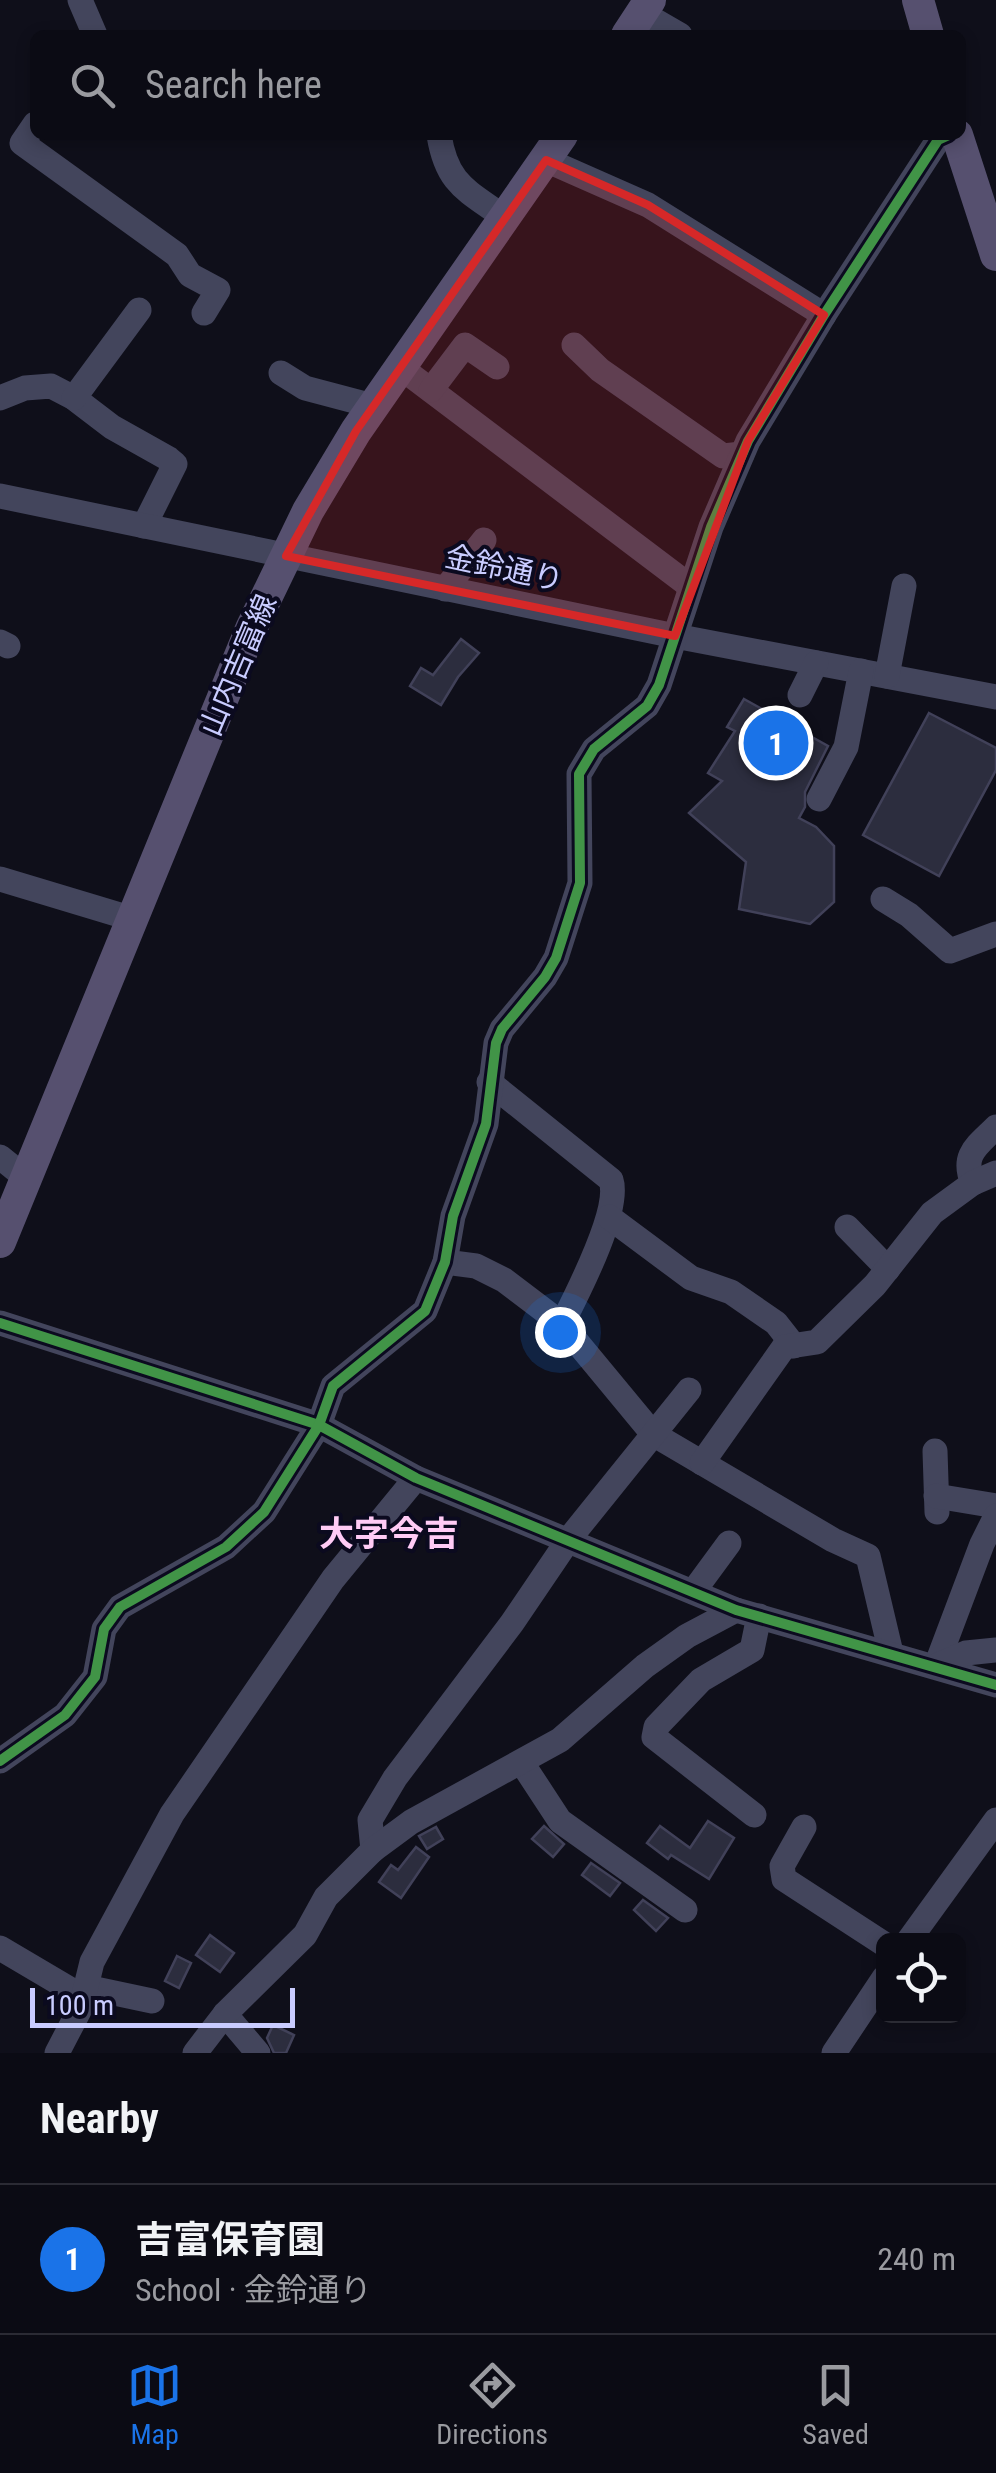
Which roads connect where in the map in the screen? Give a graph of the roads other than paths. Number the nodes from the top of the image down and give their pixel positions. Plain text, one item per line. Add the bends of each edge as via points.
1 (80, 0) edge
2 (918, 0) edge
3 (640, 16) edge
4 (93, 30) edge
5 (669, 30) edge
6 (927, 30) edge
7 (30, 131) edge
8 (440, 140) edge
9 (938, 140) edge
10 (960, 140) edge
11 (554, 147) edge
12 (505, 218) junction
13 (996, 255) edge
14 (139, 310) dead end
15 (204, 313) dead end
16 (824, 315) junction
17 (574, 344) dead end
18 (400, 367) junction
19 (497, 367) dead end
20 (281, 372) dead end
21 (430, 390) junction
22 (0, 398) edge
23 (74, 398) junction
24 (373, 406) junction
25 (742, 454) junction
26 (0, 496) edge
27 (144, 526) junction
28 (484, 540) dead end
29 (286, 556) junction
30 (691, 586) junction
31 (904, 586) dead end
32 (445, 589) junction
33 (674, 636) junction
34 (816, 663) junction
35 (860, 671) junction
36 (887, 676) junction
37 (800, 695) dead end
38 (996, 697) edge
39 (819, 799) dead end
40 (3, 885) edge
41 (882, 900) dead end
42 (133, 919) junction
43 (996, 934) edge
44 (489, 1082) junction
45 (996, 1127) edge
46 (0, 1157) edge
47 (26, 1178) junction
48 (985, 1178) edge
49 (609, 1217) junction
50 (847, 1227) dead end
51 (0, 1242) edge
52 (444, 1262) junction
53 (888, 1269) junction
54 (0, 1323) edge
55 (562, 1324) junction
56 (794, 1346) junction
57 (689, 1390) dead end
58 (319, 1424) junction
59 (653, 1434) junction
60 (935, 1450) dead end
61 (702, 1463) junction
62 (416, 1478) junction
63 (996, 1506) edge
64 (996, 1516) edge
65 (569, 1539) junction
66 (729, 1543) dead end
67 (693, 1592) junction
68 (747, 1613) junction
69 (996, 1650) edge
70 (891, 1653) junction
71 (936, 1666) junction
72 (996, 1685) edge
73 (0, 1761) edge
74 (522, 1762) junction
75 (754, 1815) dead end
76 (996, 1820) edge
77 (804, 1827) dead end
78 (372, 1850) junction
79 (685, 1910) dead end
80 (914, 1933) edge
81 (876, 1939) edge
82 (0, 1948) edge
83 (876, 1990) edge
84 (85, 1992) junction
85 (152, 2001) dead end
86 (226, 2014) junction
87 (57, 2053) edge
88 (195, 2053) edge
89 (258, 2053) edge
90 (834, 2053) edge

1 - 4 street
2 - 6 main road
3 - 5 street
7 - 15 street via 22,142 218,290
8 - 12 street via 456,182
9 - 16 street
10 - 13 main road
11 - 12 main road, 山内吉富線
11 - 16 street
12 - 18 main road, 山内吉富線
14 - 23 street
16 - 25 street
17 - 25 street via 600,370 723,456
18 - 21 street
18 - 24 main road, 山内吉富線
19 - 21 street via 465,344
20 - 24 street via 305,388
21 - 30 street
22 - 23 street via 51,386
23 - 27 street via 175,464
24 - 29 main road, 山内吉富線
25 - 30 street
26 - 27 street, 金鈴通り
27 - 29 street, 金鈴通り
28 - 32 street
29 - 32 street, 金鈴通り
29 - 42 main road, 山内吉富線
30 - 33 street
31 - 36 street
32 - 33 street, 金鈴通り
33 - 34 street, 金鈴通り
33 - 44 street via 648,706 594,749 579,774 580,883 556,958 502,1029
34 - 35 street, 金鈴通り
34 - 37 street
35 - 36 street, 金鈴通り
35 - 39 street via 846,747
36 - 38 street, 金鈴通り
40 - 42 street
41 - 43 street via 950,951
42 - 47 main road, 山内吉富線
44 - 49 street via 611,1180
44 - 52 street via 486,1124
45 - 48 street via 972,1152 967,1168
46 - 47 street
47 - 51 main road, 山内吉富線
48 - 53 street via 932,1213
49 - 55 street
49 - 56 street via 691,1278 761,1313
50 - 53 street
52 - 55 street via 476,1266 504,1280
52 - 58 street via 425,1311 333,1386
53 - 56 street via 817,1342
54 - 58 street
55 - 59 street
56 - 61 street via 784,1347
57 - 59 street
58 - 62 street
58 - 73 street via 264,1512 226,1547 120,1608 104,1629 95,1677 64,1715
59 - 61 street
59 - 65 street
60 - 63 street via 936,1504
61 - 70 street via 868,1556
62 - 65 street
62 - 84 street via 333,1580 183,1798 92,1962
64 - 71 street
65 - 67 street
65 - 78 street via 395,1778 370,1820
66 - 67 street
67 - 68 street
68 - 70 street
68 - 74 street via 687,1636 560,1740
68 - 75 street via 752,1650 701,1680 654,1737
69 - 71 street
70 - 71 street
71 - 72 street
74 - 78 street
74 - 79 street via 560,1821
76 - 80 street
77 - 81 street via 782,1866 784,1879
78 - 86 street via 326,1897 305,1935
82 - 84 street
83 - 90 street
84 - 85 street
84 - 87 street
86 - 88 street
86 - 89 street

